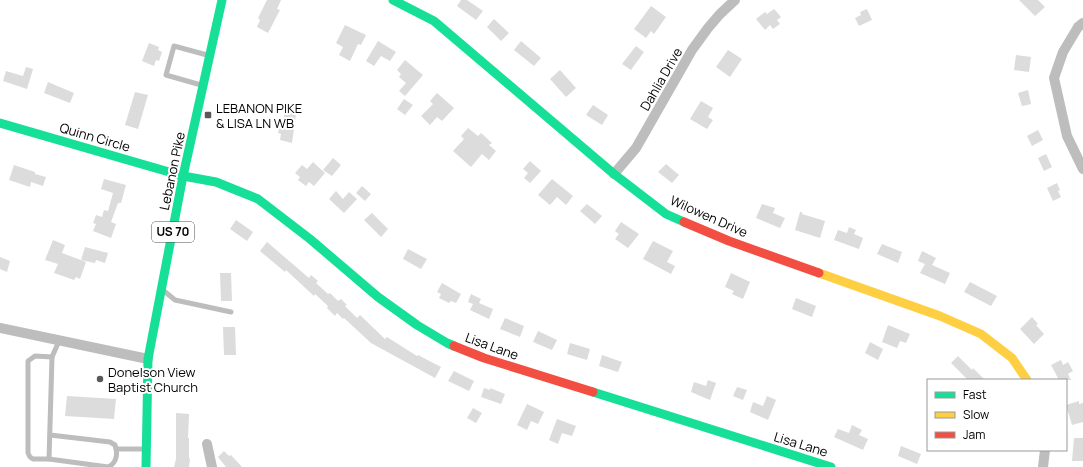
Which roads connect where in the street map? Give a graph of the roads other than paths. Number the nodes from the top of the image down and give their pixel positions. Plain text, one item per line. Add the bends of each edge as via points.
1 (222, 0) edge
2 (393, 0) edge
3 (735, 0) edge
4 (1083, 23) edge
5 (210, 56) junction
6 (204, 85) junction
7 (0, 123) edge
8 (1083, 169) edge
9 (614, 174) junction
10 (184, 176) junction
11 (161, 290) junction
12 (231, 312) dead end
13 (0, 328) edge
14 (59, 341) junction
15 (52, 357) junction
16 (148, 359) junction
17 (1026, 379) edge
18 (50, 435) junction
19 (207, 444) dead end
20 (116, 449) junction
21 (147, 449) junction
22 (1045, 451) edge
23 (49, 459) junction
24 (146, 467) edge
25 (212, 467) edge
26 (831, 467) edge
27 (1043, 467) edge

1 - 5 street, Lebanon Pike / US 70
2 - 9 street, Wilowen Drive via 434,21
3 - 9 street, Dahlia Drive via 716,19 692,50 636,148
4 - 8 street via 1063,52 1054,78 1067,136
5 - 6 street, Lebanon Pike / US 70
5 - 6 lane via 174,46 166,75
6 - 10 street, Lebanon Pike / US 70
7 - 10 street, Quinn Circle
9 - 17 street, Wilowen Drive via 666,214 729,241 940,316 981,334 1012,358
10 - 11 street, Lebanon Pike / US 70
10 - 26 street, Lisa Lane via 216,182 258,199 378,297 447,343 484,358
11 - 12 lane via 175,300
11 - 16 street, Lebanon Pike / US 70
13 - 14 street
14 - 15 lane
14 - 16 street
15 - 18 lane
15 - 23 lane via 35,356 28,361 28,453 33,459
16 - 21 street, Lebanon Pike / US 70
18 - 20 lane via 110,442
18 - 23 lane
19 - 25 street
20 - 21 lane
20 - 23 lane via 115,461 108,467
21 - 24 street, Lebanon Pike / US 70
22 - 27 street

